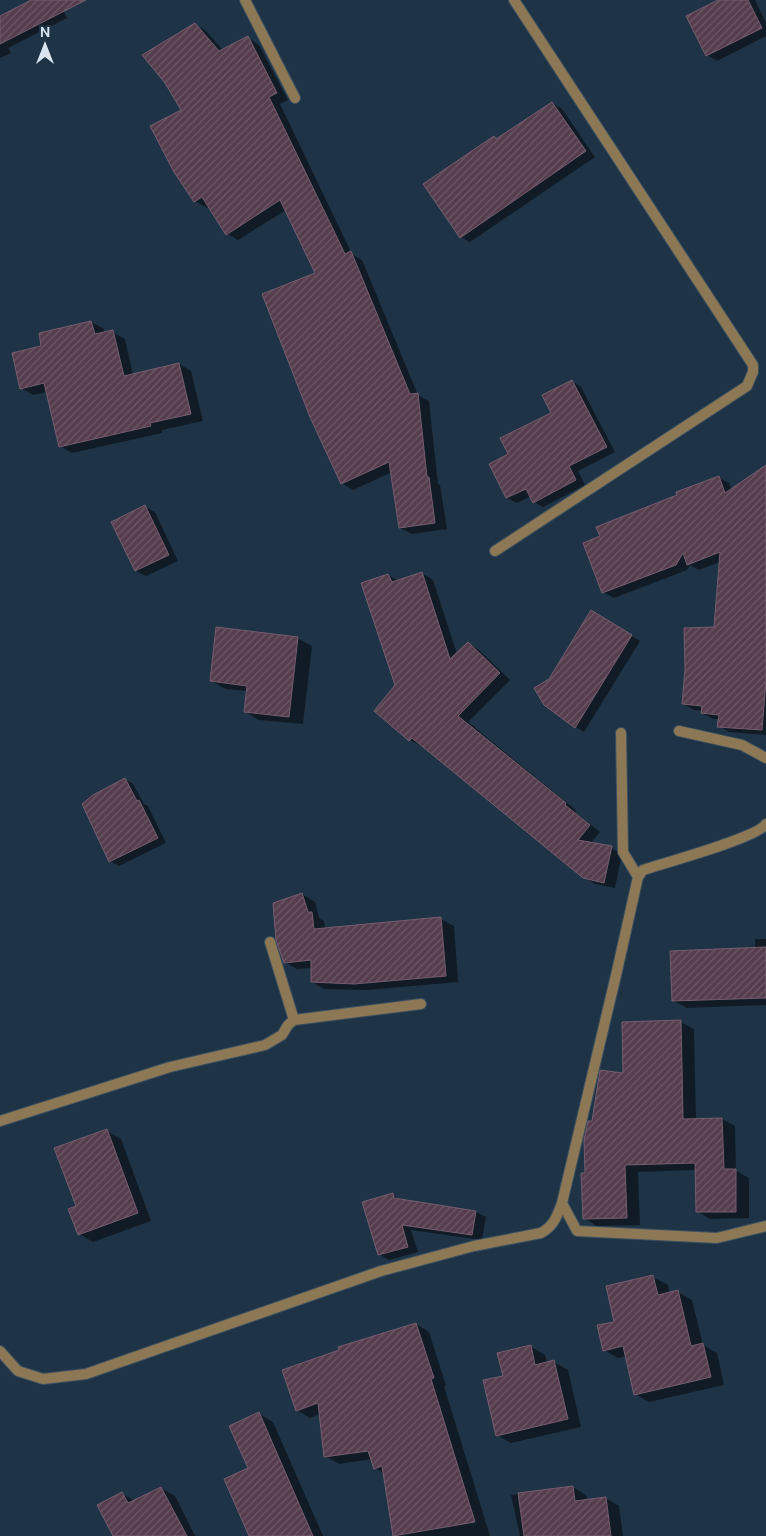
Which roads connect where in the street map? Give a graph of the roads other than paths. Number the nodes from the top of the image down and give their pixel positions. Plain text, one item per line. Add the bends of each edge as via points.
1 (245, 0) edge
2 (514, 0) edge
3 (295, 98) dead end
4 (495, 551) dead end
5 (679, 731) dead end
6 (621, 733) dead end
7 (766, 758) edge
8 (766, 824) edge
9 (638, 877) junction
10 (270, 942) dead end
11 (421, 1004) dead end
12 (294, 1020) junction
13 (0, 1121) edge
14 (562, 1203) junction
15 (766, 1226) edge
16 (0, 1351) edge

1 - 3 street
2 - 4 street via 753,365 753,372 747,386
5 - 7 street via 742,745
6 - 9 street via 623,852
8 - 9 street via 763,829 734,841 643,870
9 - 14 street
10 - 12 street
11 - 12 street
12 - 13 street via 282,1035 265,1045 170,1067
14 - 15 street via 577,1231 718,1238
14 - 16 street via 555,1221 541,1233 474,1246 382,1271 86,1374 43,1379 18,1371

